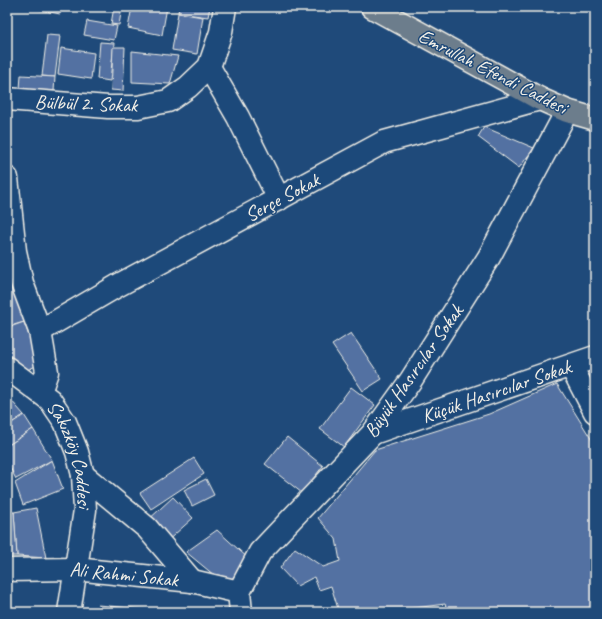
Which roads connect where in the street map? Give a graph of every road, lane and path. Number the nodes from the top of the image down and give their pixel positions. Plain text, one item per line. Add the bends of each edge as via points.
1 (225, 7) edge
2 (372, 7) edge
3 (209, 67) junction
4 (7, 99) edge
5 (540, 99) junction
6 (567, 111) junction
7 (595, 119) edge
8 (7, 178) edge
9 (279, 198) junction
10 (40, 331) junction
11 (595, 357) edge
12 (571, 366) junction
13 (7, 368) edge
14 (40, 392) junction
15 (595, 412) edge
16 (373, 433) junction
17 (84, 475) junction
18 (75, 569) junction
19 (7, 570) edge
20 (192, 581) junction
21 (240, 602) edge
22 (69, 612) edge

1 - 3 street, Bülbül 2. Sokak via 221,32
2 - 5 main road, Emrullah Efendi Caddesi
3 - 4 street, Bülbül 2. Sokak via 168,101 138,107
3 - 9 street via 238,117
5 - 6 main road, Emrullah Efendi Caddesi
5 - 9 street, Serçe Sokak via 384,142
6 - 7 main road, Emrullah Efendi Caddesi
6 - 16 street, Büyük Hasırcılar Sokak via 489,257 411,380
8 - 10 street via 15,251 22,283
9 - 10 street, Serçe Sokak
10 - 14 street via 47,372
11 - 12 street, Küçük Hasırcılar Sokak
12 - 15 street
12 - 16 street, Küçük Hasırcılar Sokak
13 - 14 street, Sakızköy Caddesi
14 - 17 street, Sakızköy Caddesi via 50,400 65,422
16 - 21 street, Büyük Hasırcılar Sokak via 260,552
17 - 18 street, Sakızköy Caddesi via 84,510
17 - 20 street via 147,528
18 - 19 street, Ali Rahmi Sokak
18 - 20 street, Ali Rahmi Sokak
18 - 22 street, Sakızköy Caddesi
20 - 21 street, Ali Rahmi Sokak

